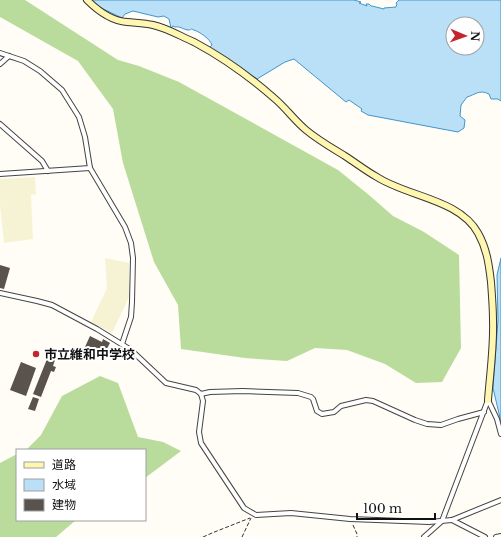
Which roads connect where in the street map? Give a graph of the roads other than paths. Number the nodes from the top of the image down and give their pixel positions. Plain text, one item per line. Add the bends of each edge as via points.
1 (87, 0) edge
2 (0, 53) edge
3 (8, 56) junction
4 (0, 64) edge
5 (0, 124) edge
6 (90, 168) junction
7 (48, 171) junction
8 (0, 174) edge
9 (0, 293) edge
10 (122, 344) junction
11 (201, 394) junction
12 (488, 400) junction
13 (484, 412) junction
14 (501, 434) edge
15 (501, 500) edge
16 (452, 520) junction
17 (442, 521) junction
18 (501, 536) edge
19 (424, 537) edge
20 (486, 537) edge
21 (496, 537) edge

1 - 12 street via 106,16 165,28 211,51 276,99 298,124 318,139 378,178 452,209 466,218 478,232 486,250 489,266 493,344
2 - 3 street
3 - 4 street
3 - 6 street via 40,71 62,90 80,117
5 - 7 street via 42,161
6 - 7 street
6 - 10 street via 124,227 133,258 131,317
7 - 8 street
9 - 10 street via 52,305
10 - 11 street via 166,383 196,390
11 - 13 street via 243,391 298,392 311,397 317,411 322,414 366,400 427,424 441,425
11 - 17 street via 201,443 244,508 256,515 291,513 350,519
12 - 13 street
12 - 14 street
13 - 17 street
15 - 16 street
16 - 17 street
16 - 20 street
17 - 19 street
18 - 21 street

